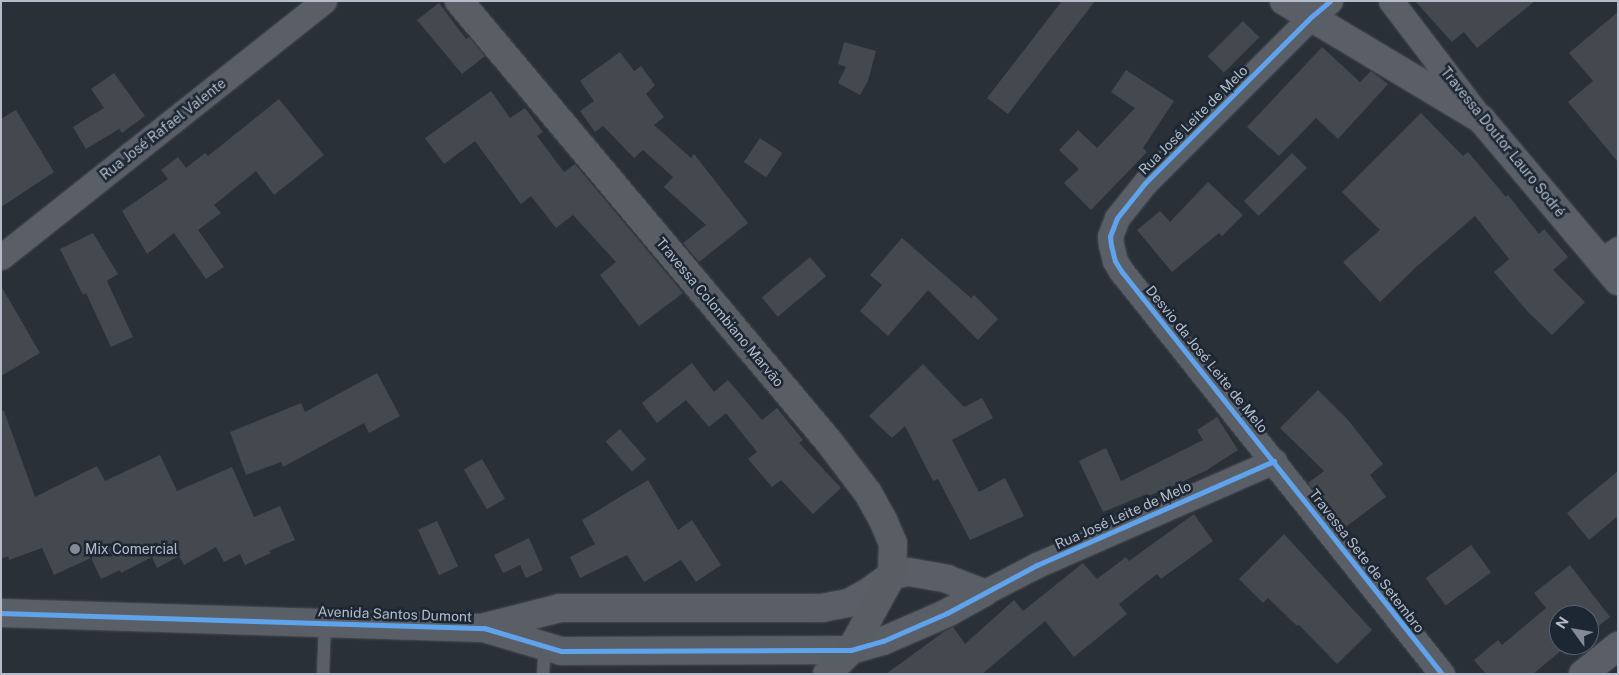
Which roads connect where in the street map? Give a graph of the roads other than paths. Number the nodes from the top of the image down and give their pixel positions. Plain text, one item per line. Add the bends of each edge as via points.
1 (324, 1) edge
2 (459, 1) edge
3 (1284, 1) edge
4 (1391, 1) edge
5 (1321, 9) edge
6 (1481, 119) junction
7 (1, 257) edge
8 (1612, 263) edge
9 (1122, 272) joint
10 (1274, 461) junction
11 (892, 575) junction
12 (983, 593) junction
13 (1, 613) edge
14 (325, 623) junction
15 (484, 628) junction
16 (545, 646) junction
17 (1618, 646) edge
18 (851, 650) junction
19 (323, 674) edge
20 (543, 674) edge
21 (827, 674) edge
22 (1442, 674) edge
23 (1583, 674) edge

1 - 7 street, Rua José Rafael Valente
2 - 11 main road, Travessa Colombiano Marvão via 844,460 883,520 893,543
3 - 5 street
4 - 6 street, Travessa Doutor Lauro Sodré
5 - 6 street
5 - 9 street, Rua José Leite de Melo via 1145,184 1117,218 1110,236 1115,261
6 - 8 street, Travessa Doutor Lauro Sodré
9 - 10 street, Desvio da José Leite de Melo
10 - 12 street, Rua José Leite de Melo
10 - 22 street, Travessa Sete de Setembro
11 - 12 street via 909,572 928,574
11 - 15 street, Avenida Santos Dumont via 848,603 822,608 560,608
11 - 18 main road, Travessa Colombiano Marvão
12 - 18 street, Avenida Santos Dumont via 883,641
13 - 14 street, Avenida Santos Dumont
14 - 15 street, Avenida Santos Dumont
14 - 19 lane
15 - 16 street, Avenida Santos Dumont
16 - 18 street, Avenida Santos Dumont via 561,650
16 - 20 lane
17 - 23 street
18 - 21 main road

